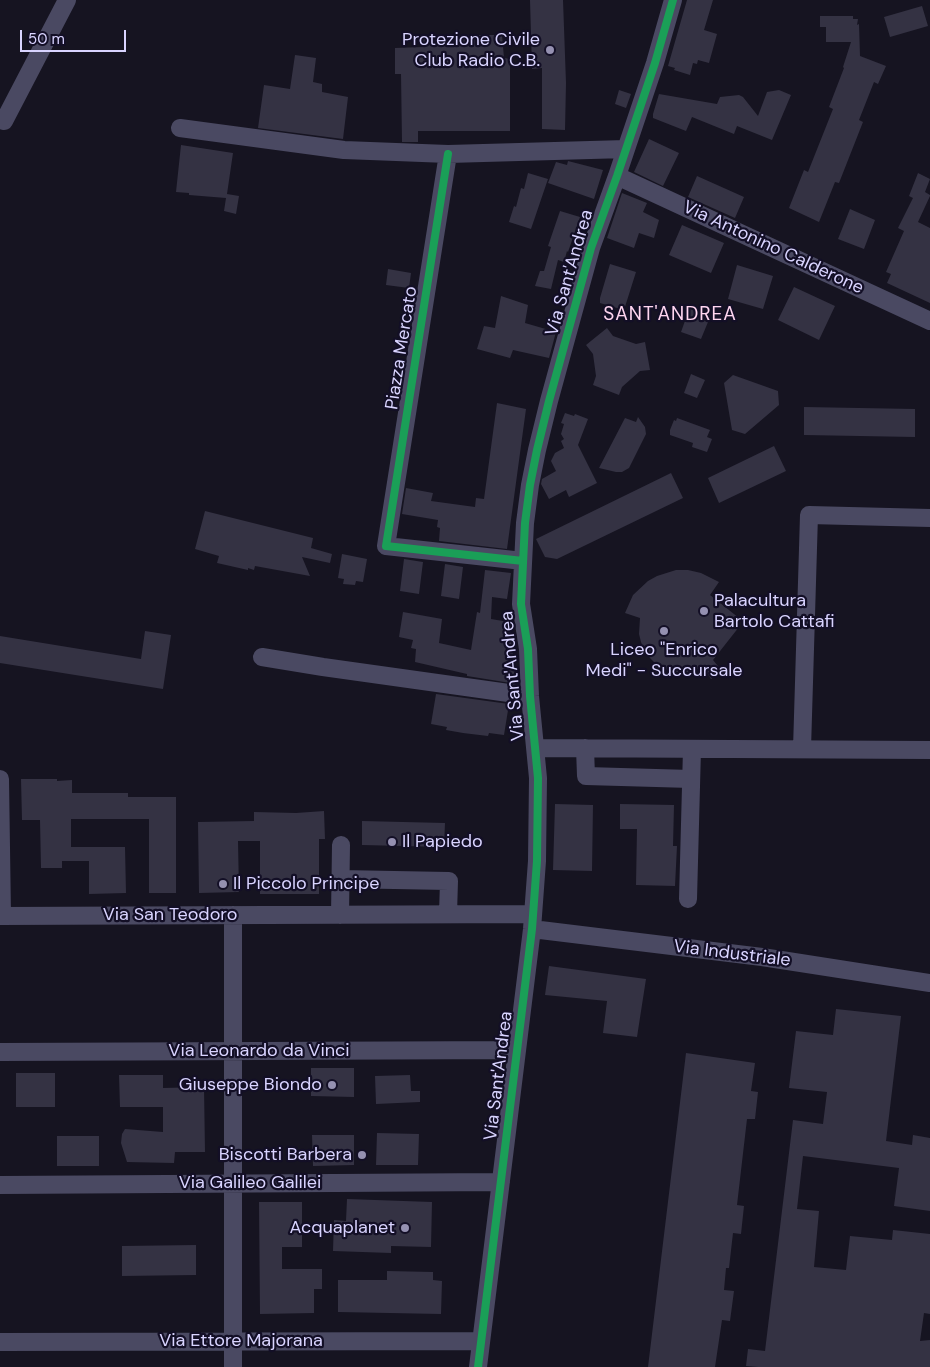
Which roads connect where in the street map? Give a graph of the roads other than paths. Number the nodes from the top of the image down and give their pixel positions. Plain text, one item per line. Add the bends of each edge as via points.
1 (67, 0) edge
2 (673, 0) edge
3 (0, 120) edge
4 (180, 128) dead end
5 (626, 149) junction
6 (448, 154) junction
7 (617, 176) junction
8 (930, 321) edge
9 (930, 518) edge
10 (523, 561) junction
11 (262, 657) dead end
12 (530, 696) junction
13 (535, 748) junction
14 (585, 748) junction
15 (692, 749) junction
16 (802, 749) junction
17 (930, 750) edge
18 (0, 779) edge
19 (691, 779) junction
20 (341, 845) dead end
21 (340, 879) junction
22 (688, 900) dead end
23 (448, 914) junction
24 (233, 915) junction
25 (340, 915) junction
26 (1, 916) edge
27 (533, 922) junction
28 (930, 983) edge
29 (518, 1050) junction
30 (233, 1051) junction
31 (0, 1052) edge
32 (501, 1182) junction
33 (233, 1183) junction
34 (0, 1185) edge
35 (233, 1341) junction
36 (481, 1341) junction
37 (0, 1342) edge
38 (233, 1367) edge
39 (478, 1367) edge

1 - 3 street via 4,121
2 - 5 street, Via Sant'Andrea
4 - 6 street via 344,150
5 - 6 street
5 - 7 street, Via Sant'Andrea
6 - 10 street, Piazza Mercato via 386,546
7 - 8 street, Via Antonino Calderone
7 - 10 street, Via Sant'Andrea via 591,248 539,442 530,485
9 - 16 street via 809,515
10 - 12 street, Via Sant'Andrea via 521,604 528,649
11 - 12 street, Via Sant'Andrea
12 - 13 street, Via Sant'Andrea
13 - 14 street, Via Sant'Andrea
13 - 27 street, Via Sant'Andrea via 538,778
14 - 15 street, Via Sant'Andrea
14 - 19 street via 586,776
15 - 16 street, Via Sant'Andrea
15 - 19 street
16 - 17 street, Via Sant'Andrea
18 - 26 street
19 - 22 street
20 - 21 street
21 - 23 street via 449,881
21 - 25 street
23 - 25 street, Via San Teodoro
23 - 27 street, Via San Teodoro
24 - 25 street, Via San Teodoro
24 - 26 street, Via San Teodoro
24 - 30 street
27 - 28 street, Via Industriale
27 - 29 street, Via Sant'Andrea
29 - 30 street, Via Leonardo da Vinci
29 - 32 street, Via Sant'Andrea
30 - 31 street, Via Leonardo da Vinci
30 - 33 street
32 - 33 street, Via Galileo Galilei
32 - 36 street, Via Sant'Andrea
33 - 34 street, Via Galileo Galilei
33 - 35 street
35 - 36 street, Via Ettore Majorana
35 - 37 street, Via Ettore Majorana
35 - 38 street
36 - 39 street, Via Sant'Andrea

